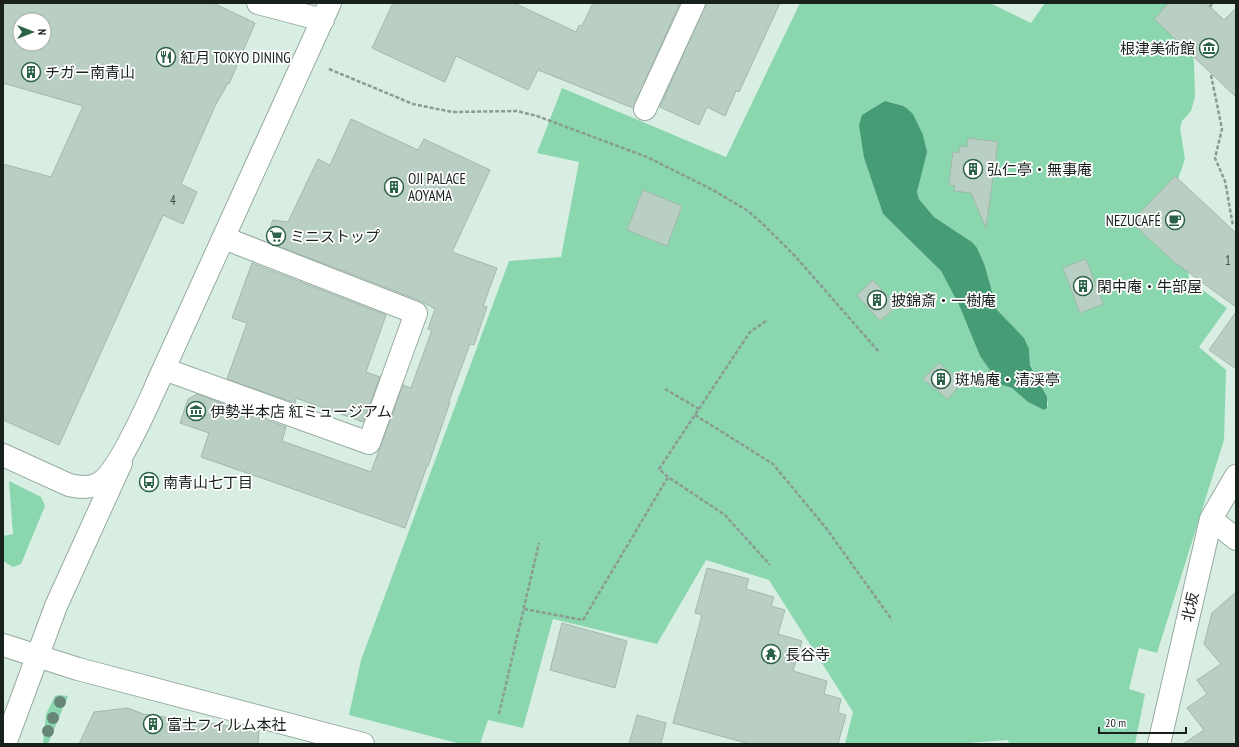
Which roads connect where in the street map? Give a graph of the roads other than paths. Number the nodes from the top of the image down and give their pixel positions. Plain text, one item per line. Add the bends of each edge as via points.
1 (258, 3) edge
2 (694, 3) edge
3 (327, 12) edge
4 (645, 108) dead end
5 (224, 238) junction
6 (164, 369) junction
7 (3, 455) edge
8 (1236, 476) edge
9 (1211, 519) junction
10 (1236, 539) edge
11 (3, 645) edge
12 (36, 656) junction
13 (5, 744) edge
14 (363, 744) edge
15 (1159, 744) edge

1 - 3 street
2 - 4 street
3 - 5 street
5 - 6 street
5 - 6 street via 416,314 369,443
6 - 7 street via 124,450 108,476 96,485 69,485
6 - 12 street via 56,606
8 - 9 street, 北坂
9 - 10 street
9 - 15 street, 北坂
11 - 12 street
12 - 13 street
12 - 14 street

